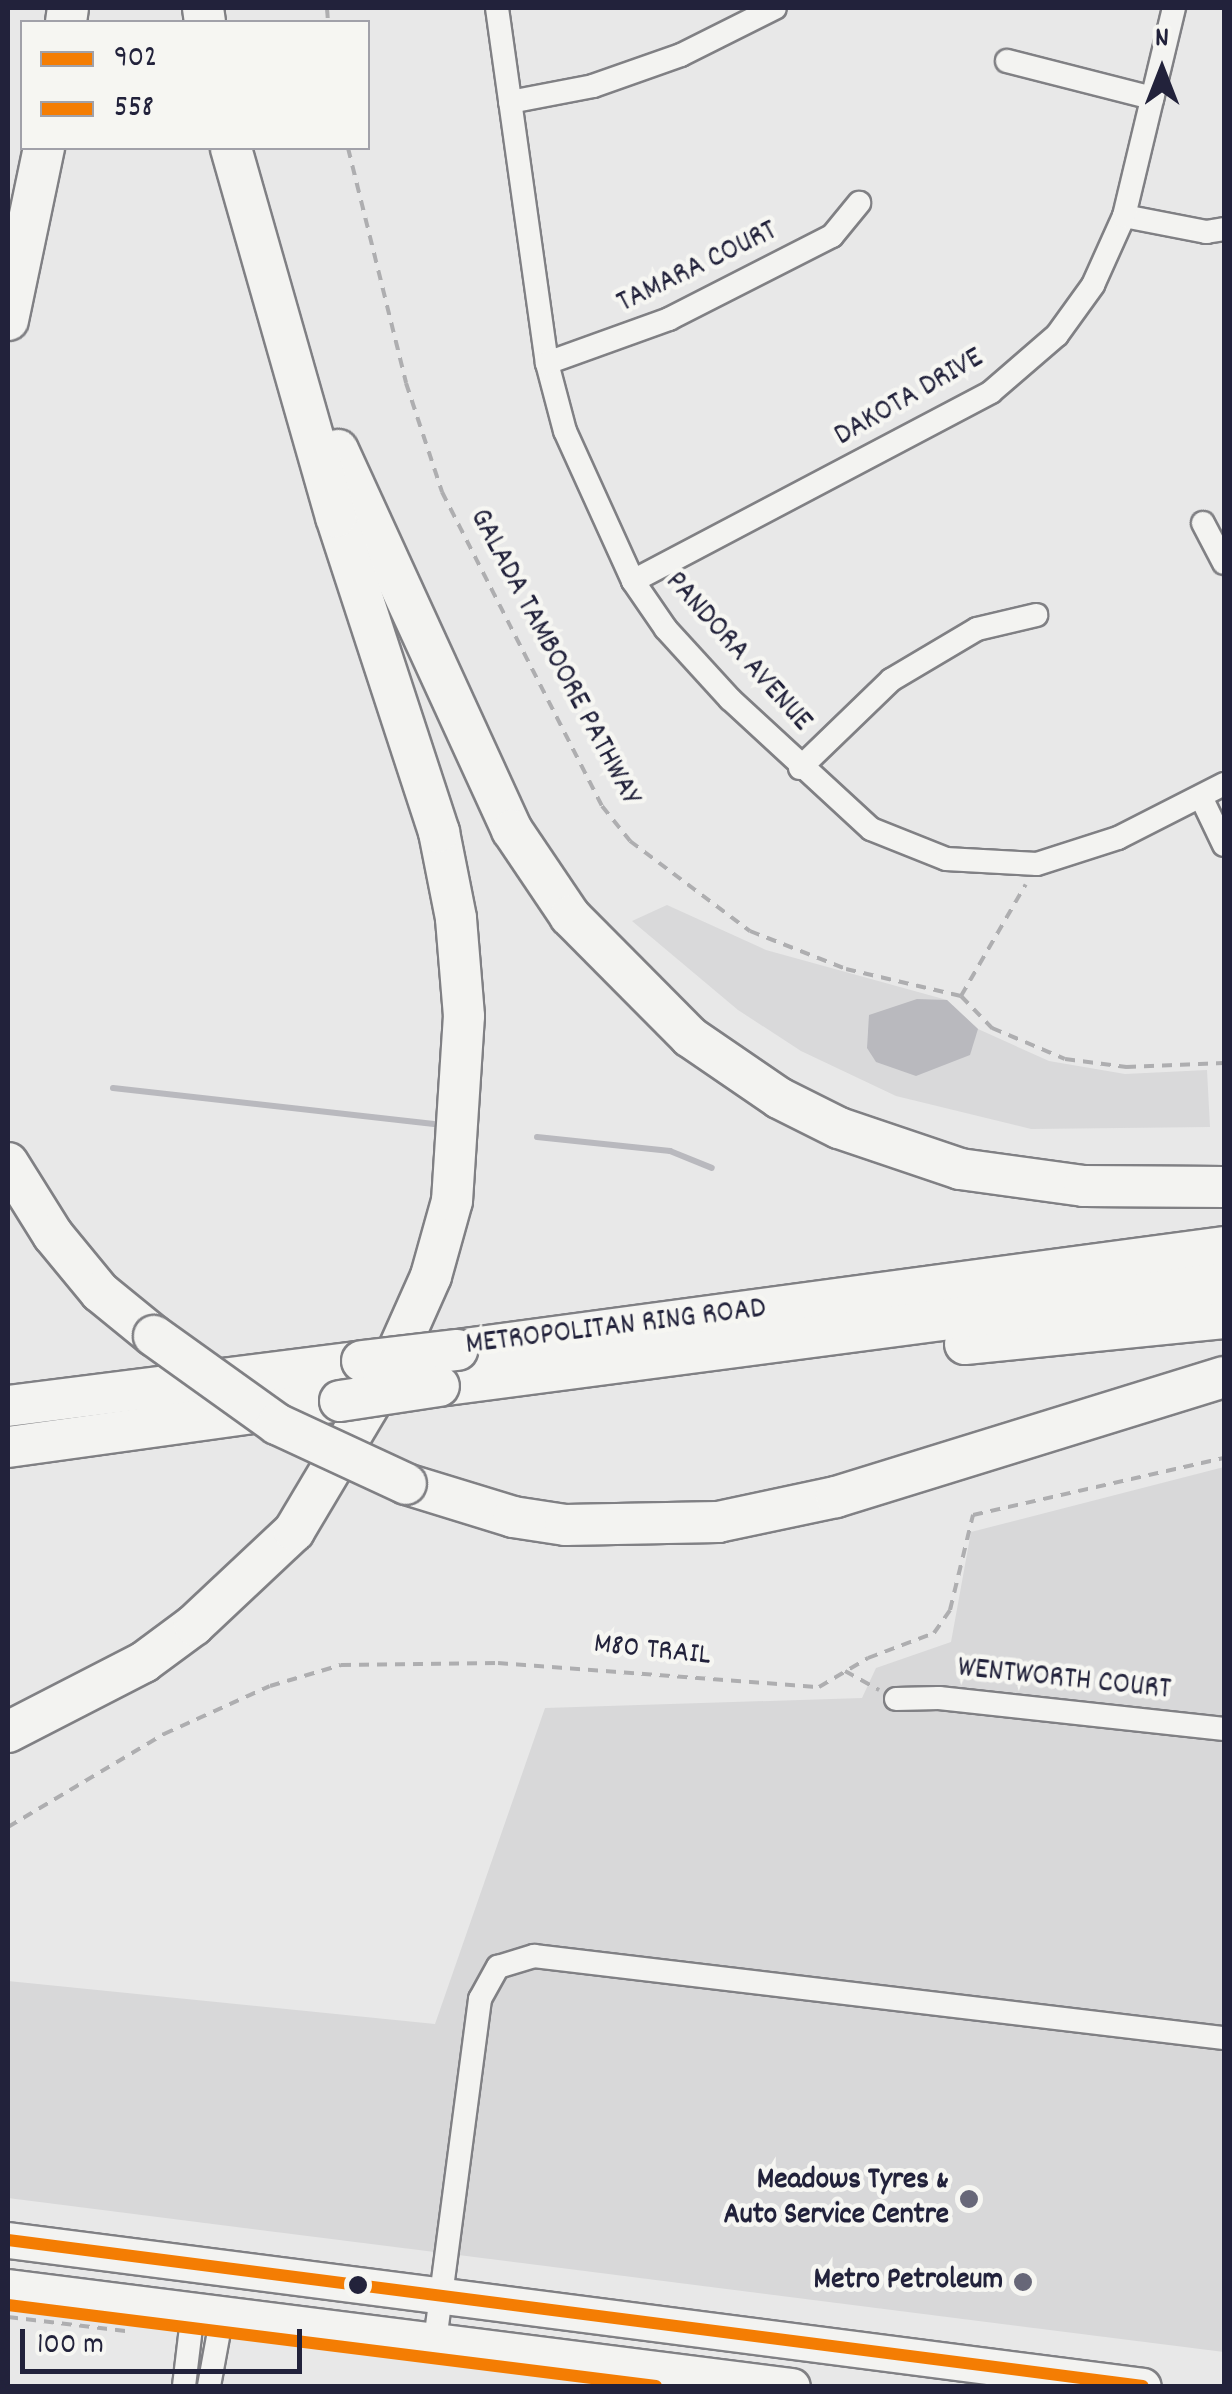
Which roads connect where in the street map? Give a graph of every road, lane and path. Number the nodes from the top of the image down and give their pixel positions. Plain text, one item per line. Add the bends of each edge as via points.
1 (496, 8) edge
2 (775, 8) edge
3 (1174, 8) edge
4 (1007, 61) dead end
5 (1152, 98) junction
6 (510, 102) junction
7 (232, 150) edge
8 (348, 150) edge
9 (42, 161) edge
10 (859, 203) dead end
11 (1124, 216) junction
12 (1224, 229) edge
13 (8, 275) edge
14 (8, 320) edge
15 (286, 337) junction
16 (547, 363) junction
17 (1203, 522) dead end
18 (1224, 564) edge
19 (633, 582) junction
20 (1036, 615) dead end
21 (800, 768) junction
22 (1224, 784) edge
23 (1201, 797) junction
24 (1224, 845) edge
25 (1037, 864) junction
26 (962, 996) junction
27 (1224, 1063) edge
28 (8, 1163) edge
29 (1224, 1187) edge
30 (1224, 1247) edge
31 (1224, 1283) edge
32 (1224, 1318) edge
33 (734, 1349) junction
34 (1224, 1377) edge
35 (8, 1406) edge
36 (8, 1447) edge
37 (1224, 1458) edge
38 (845, 1671) junction
39 (896, 1700) joint
40 (1224, 1729) edge
41 (8, 1732) edge
42 (8, 1826) edge
43 (1224, 2038) edge
44 (8, 2240) edge
45 (8, 2287) edge
46 (440, 2294) junction
47 (208, 2313) junction
48 (434, 2341) junction
49 (184, 2386) edge
50 (210, 2386) edge
51 (792, 2386) edge
52 (1143, 2386) edge

1 - 6 street, PANDORA AVENUE
2 - 6 street via 681,55 593,86
3 - 5 street, DAKOTA DRIVE
4 - 5 street
5 - 11 street, DAKOTA DRIVE
6 - 16 street, PANDORA AVENUE
7 - 15 highway
8 - 26 path, GALADA TAMBOORE PATHWAY via 406,383 442,492 614,824 750,931 846,968
9 - 13 highway
9 - 14 highway
10 - 16 street, TAMARA COURT via 832,236 669,319
11 - 12 street via 1206,232
11 - 19 street, DAKOTA DRIVE via 1093,285 1057,335 991,392
15 - 29 highway via 512,830 570,916 652,1005 779,1098 895,1150 1022,1180
15 - 41 highway via 336,517 438,832 456,918 465,1071 452,1200 431,1276 387,1375 294,1531 194,1625 144,1662
16 - 19 street, PANDORA AVENUE via 566,432
17 - 18 street
19 - 21 street, PANDORA AVENUE via 666,629
20 - 21 street via 977,629 892,680
21 - 25 street, PANDORA AVENUE via 871,829 946,859
22 - 23 street, PANDORA AVENUE
23 - 24 street
23 - 25 street, PANDORA AVENUE via 1118,838
25 - 26 path
26 - 27 path via 992,1028 1084,1064
28 - 34 highway, bridge via 53,1235 100,1292 277,1424 406,1484 513,1517 566,1525 718,1522 836,1497
30 - 35 highway, METROPOLITAN RING ROAD, bridge
31 - 33 highway, METROPOLITAN RING ROAD
32 - 33 highway via 934,1348
33 - 36 highway, METROPOLITAN RING ROAD, bridge
37 - 38 path, M80 TRAIL via 973,1515 943,1622 924,1639
38 - 39 path
38 - 42 path, M80 TRAIL via 818,1686 777,1687 516,1664 341,1665 270,1686 164,1734
39 - 40 street, WENTWORTH COURT via 938,1698
43 - 46 street via 534,1956 498,1967 480,1999
44 - 46 main road
45 - 47 main road
46 - 48 street
46 - 52 main road
47 - 48 main road
47 - 49 street
47 - 50 street
48 - 51 main road

